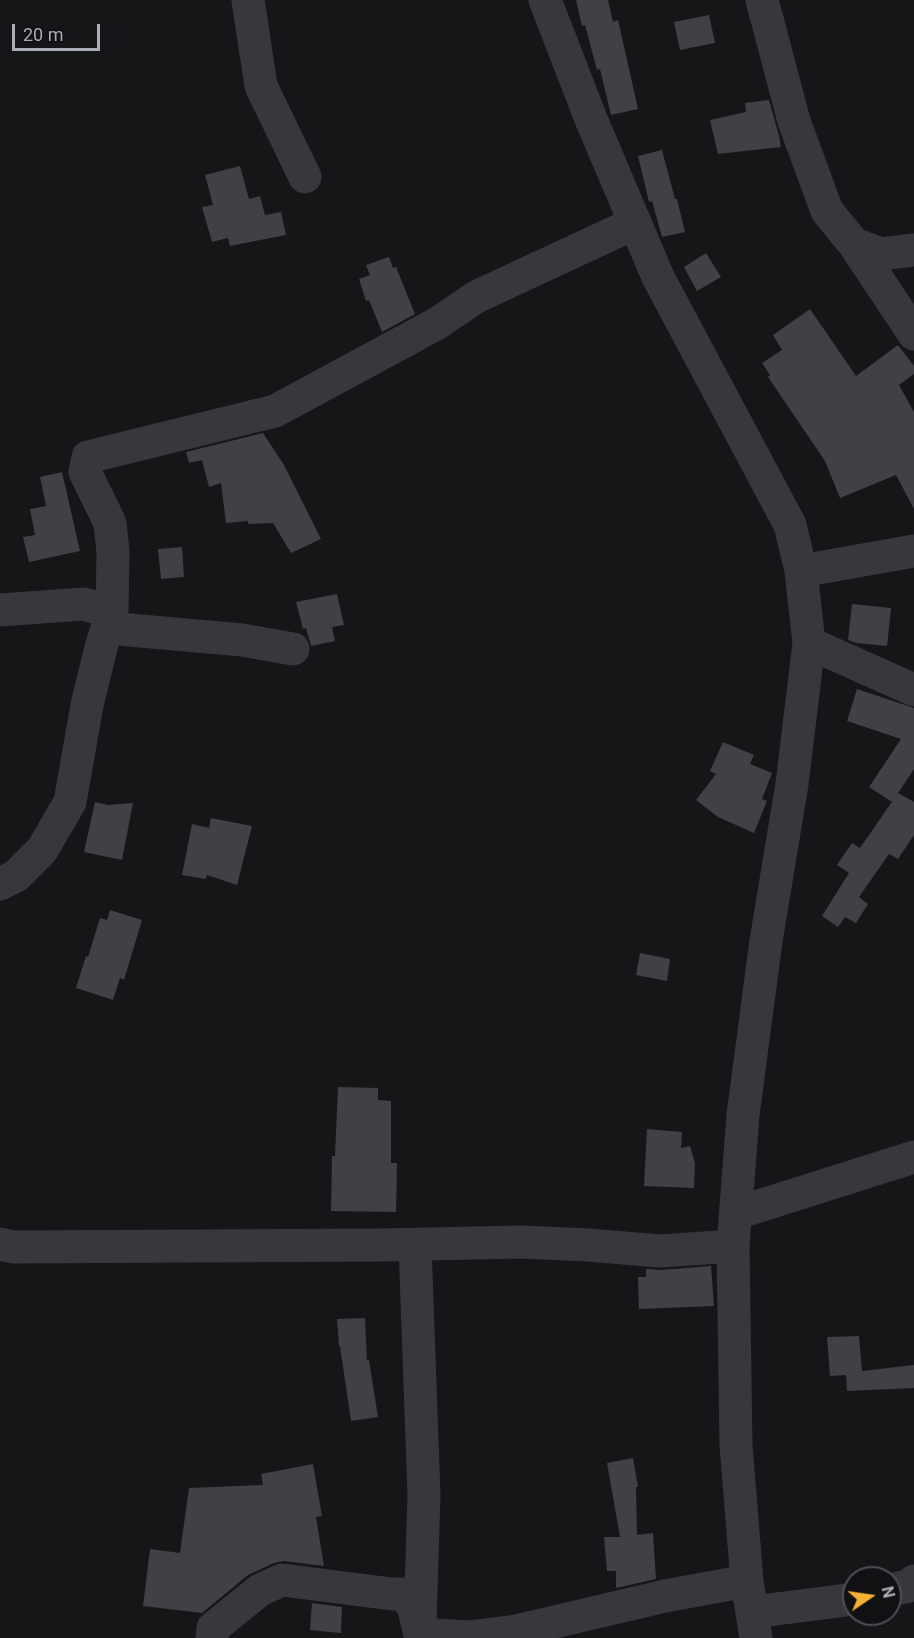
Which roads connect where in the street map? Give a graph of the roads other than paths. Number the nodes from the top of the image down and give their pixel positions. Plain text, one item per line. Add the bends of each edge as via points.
1 (248, 0) edge
2 (545, 0) edge
3 (762, 0) edge
4 (305, 177) dead end
5 (635, 222) junction
6 (854, 244) junction
7 (914, 250) edge
8 (914, 334) edge
9 (914, 551) edge
10 (801, 571) junction
11 (0, 610) edge
12 (110, 620) junction
13 (809, 643) junction
14 (293, 649) dead end
15 (914, 690) edge
16 (0, 884) edge
17 (914, 1157) edge
18 (737, 1213) junction
19 (0, 1244) edge
20 (415, 1245) junction
21 (733, 1246) junction
22 (842, 1600) edge
23 (752, 1610) edge
24 (420, 1634) junction
25 (212, 1638) edge

1 - 4 street via 261,86
2 - 5 street
3 - 6 street via 794,121 826,212
5 - 10 street via 658,277 790,525
5 - 12 street via 476,297 438,323 275,411 88,456 85,472 110,523
6 - 7 street via 881,254
6 - 8 street
9 - 10 street
10 - 13 street
11 - 12 street via 83,604
12 - 14 street
12 - 16 street via 87,705 70,802 42,849 16,876
13 - 15 street
13 - 18 street via 743,1115
17 - 18 street
18 - 21 street
19 - 20 street
20 - 21 street via 522,1242 660,1251
20 - 24 street via 424,1494
21 - 23 street via 736,1445
22 - 23 street
23 - 24 street via 664,1596 516,1631 469,1637
24 - 25 street via 413,1606 404,1594 282,1580 260,1590 213,1628

